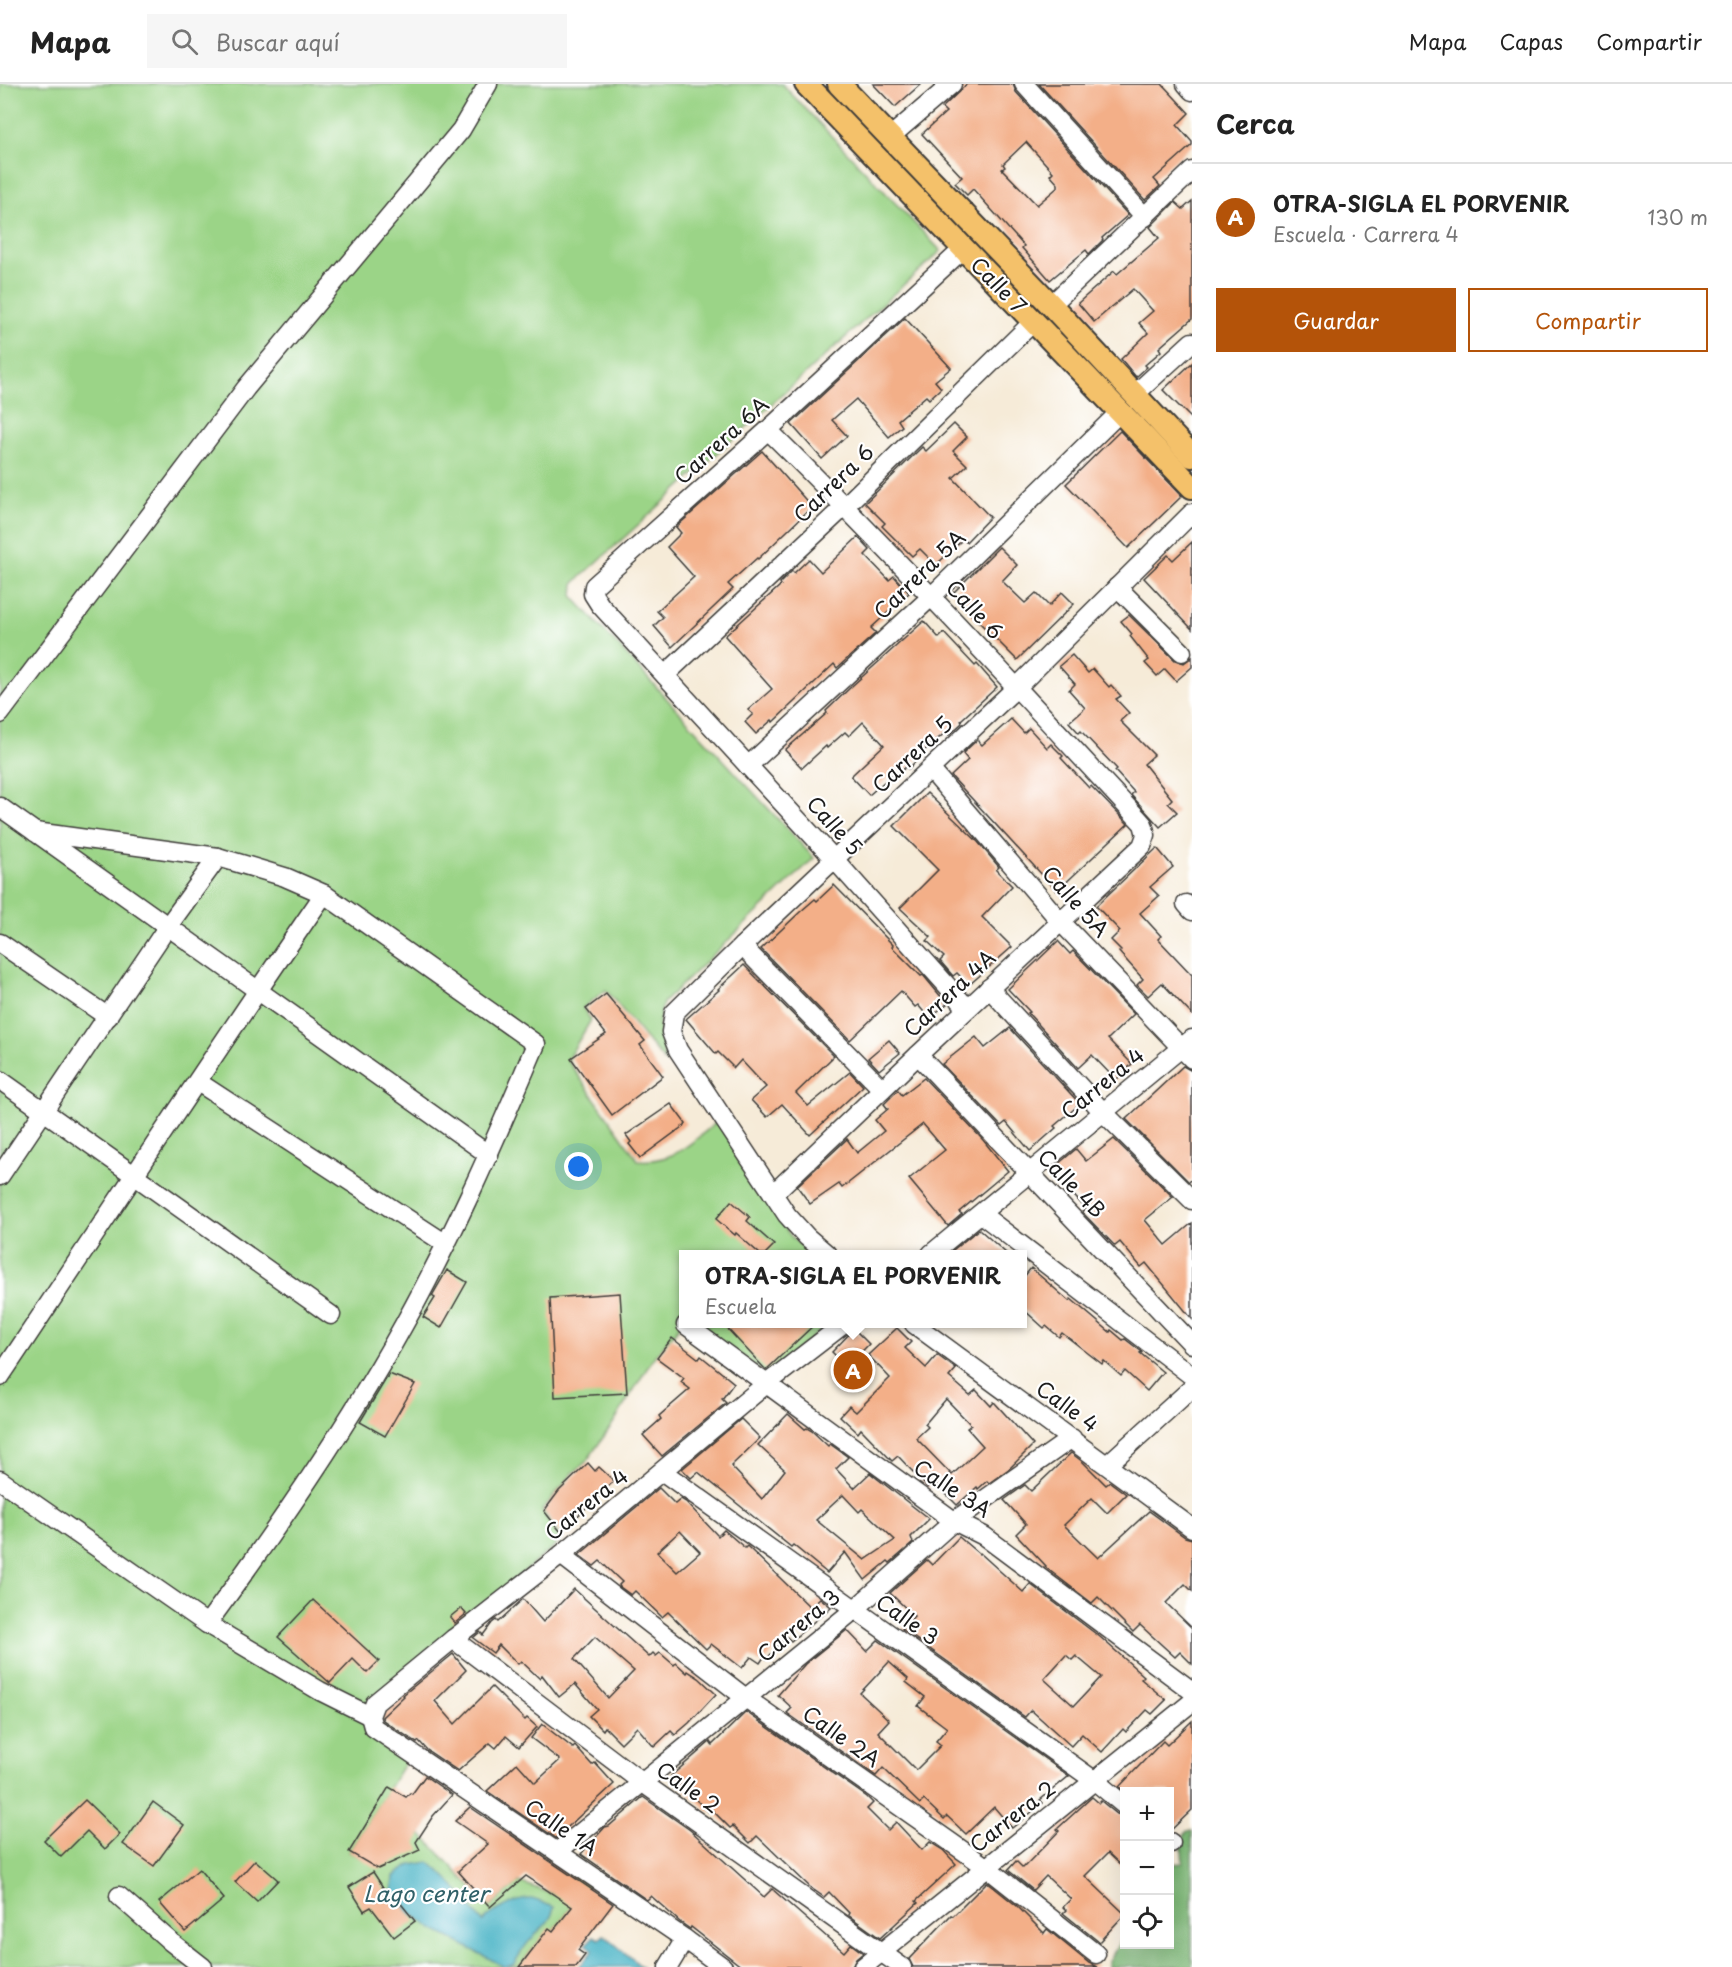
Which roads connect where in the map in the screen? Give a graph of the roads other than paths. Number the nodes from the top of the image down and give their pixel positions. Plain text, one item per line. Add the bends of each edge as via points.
1 (488, 84) edge
2 (806, 84) edge
3 (839, 84) edge
4 (952, 84) edge
5 (1024, 84) edge
6 (1186, 84) edge
7 (1192, 91) edge
8 (890, 137) junction
9 (1192, 171) edge
10 (1145, 217) junction
11 (963, 249) junction
12 (1051, 305) junction
13 (1033, 322) junction
14 (1192, 342) edge
15 (1134, 395) junction
16 (1119, 413) junction
17 (768, 430) junction
18 (1192, 456) edge
19 (1192, 487) edge
20 (845, 506) junction
21 (1192, 513) edge
22 (1117, 587) junction
23 (931, 597) junction
24 (1182, 652) dead end
25 (665, 675) junction
26 (1017, 687) junction
27 (0, 714) edge
28 (748, 766) junction
29 (931, 770) junction
30 (0, 807) edge
31 (1143, 824) joint
32 (35, 832) junction
33 (218, 856) junction
34 (834, 860) junction
35 (324, 894) junction
36 (1060, 921) junction
37 (168, 926) junction
38 (0, 943) edge
39 (742, 946) junction
40 (989, 988) junction
41 (257, 990) junction
42 (968, 1008) junction
43 (108, 1017) junction
44 (1189, 1049) edge
45 (918, 1055) junction
46 (0, 1080) edge
47 (198, 1083) junction
48 (882, 1089) junction
49 (44, 1111) junction
50 (1103, 1112) junction
51 (489, 1155) junction
52 (1028, 1173) junction
53 (0, 1176) edge
54 (135, 1176) junction
55 (774, 1192) junction
56 (1192, 1200) edge
57 (981, 1214) junction
58 (447, 1244) junction
59 (822, 1250) edge
60 (936, 1250) edge
61 (331, 1315) dead end
62 (689, 1328) edge
63 (838, 1328) edge
64 (921, 1328) edge
65 (1192, 1344) edge
66 (1192, 1376) edge
67 (0, 1377) edge
68 (765, 1385) junction
69 (1192, 1389) edge
70 (1072, 1438) junction
71 (1107, 1465) junction
72 (663, 1472) junction
73 (0, 1480) edge
74 (954, 1521) junction
75 (1192, 1528) edge
76 (561, 1555) junction
77 (855, 1610) junction
78 (207, 1624) junction
79 (453, 1639) junction
80 (1192, 1691) edge
81 (747, 1699) junction
82 (1192, 1702) edge
83 (372, 1721) junction
84 (1095, 1781) junction
85 (642, 1783) junction
86 (1120, 1801) edge
87 (557, 1852) junction
88 (986, 1868) junction
89 (119, 1896) dead end
90 (686, 1939) junction
91 (881, 1952) junction
92 (1096, 1954) dead end
93 (696, 1959) edge
94 (203, 1967) edge
95 (668, 1967) edge
96 (723, 1967) edge
97 (863, 1967) edge
98 (902, 1967) edge

1 - 27 street via 461,130 246,388
2 - 11 main road, Calle 7
3 - 8 main road, Calle 7
4 - 8 street
5 - 10 street
6 - 7 street
8 - 12 main road, Calle 7
9 - 10 street
10 - 12 street
11 - 13 main road, Calle 7
11 - 17 street, Carrera 6A
12 - 15 main road, Calle 7
13 - 16 main road, Calle 7
13 - 20 street, Carrera 6
14 - 15 street
15 - 18 main road, Calle 7
16 - 19 main road, Calle 7
16 - 23 street, Carrera 5A
17 - 20 street, Calle 6
17 - 25 street, Carrera 6A via 594,586 593,594 600,605
20 - 23 street, Calle 6
20 - 25 street, Carrera 6
21 - 22 street, Carrera 5
22 - 24 street
22 - 26 street, Carrera 5
23 - 26 street, Calle 6
23 - 28 street, Carrera 5A
25 - 28 street, Calle 5
26 - 29 street, Carrera 5
26 - 31 street, Calle 6
28 - 34 street, Calle 5
29 - 34 street, Carrera 5
29 - 36 street, Calle 5A
30 - 32 street
31 - 36 street, Carrera 4A via 1146,835 1142,846
32 - 33 street
32 - 37 street
33 - 35 street
33 - 37 street
34 - 39 street, Carrera 5
34 - 42 street, Calle 5
35 - 41 street
35 - 51 street via 536,1044
36 - 40 street, Carrera 4A
36 - 44 street, Calle 5A
37 - 41 street
37 - 43 street
38 - 43 street
39 - 48 street
39 - 55 street, Carrera 5 via 674,1013 671,1032 678,1050
40 - 42 street, Carrera 4A
40 - 50 street
41 - 47 street
41 - 51 street
42 - 45 street, Carrera 4A
43 - 49 street
44 - 50 street, Carrera 4
45 - 48 street, Carrera 4A
45 - 52 street, Calle 4B
46 - 49 street
47 - 54 street
47 - 58 street
48 - 55 street, Carrera 4A
49 - 53 street
49 - 54 street
50 - 52 street, Carrera 4
50 - 56 street
51 - 58 street
52 - 57 street, Carrera 4
52 - 65 street, Calle 4B
54 - 61 street
54 - 67 street
55 - 59 street via 787,1215
57 - 60 street, Carrera 4
57 - 66 street
58 - 78 street via 336,1440
62 - 68 street, Calle 3A
63 - 68 street, Carrera 4
64 - 70 street, Calle 4
68 - 72 street, Carrera 4
68 - 74 street, Calle 3A
69 - 71 street
70 - 71 street, Calle 4
70 - 74 street, Carrera 3
71 - 75 street, Calle 4
72 - 76 street, Carrera 4
72 - 77 street, Calle 3
73 - 78 street, Calle 1A
74 - 77 street, Carrera 3
74 - 80 street, Calle 3A via 984,1536
76 - 79 street, Carrera 4
76 - 81 street, Calle 2A
77 - 81 street, Carrera 3
77 - 84 street, Calle 3
78 - 83 street, Calle 1A
79 - 83 street, Carrera 4 via 375,1703
79 - 85 street, Calle 2
81 - 85 street, Carrera 3
81 - 88 street, Calle 2A
82 - 84 street, Carrera 2
83 - 87 street, Calle 1A
84 - 86 street, Calle 3
84 - 88 street, Carrera 2
85 - 87 street, Carrera 3
85 - 91 street, Calle 2
87 - 90 street, Calle 1A
88 - 91 street, Carrera 2
88 - 92 street, Calle 2A
89 - 94 street
90 - 93 street, Calle 1A
90 - 95 street
91 - 97 street, Carrera 2
91 - 98 street, Calle 2
93 - 96 street, Calle 1A

